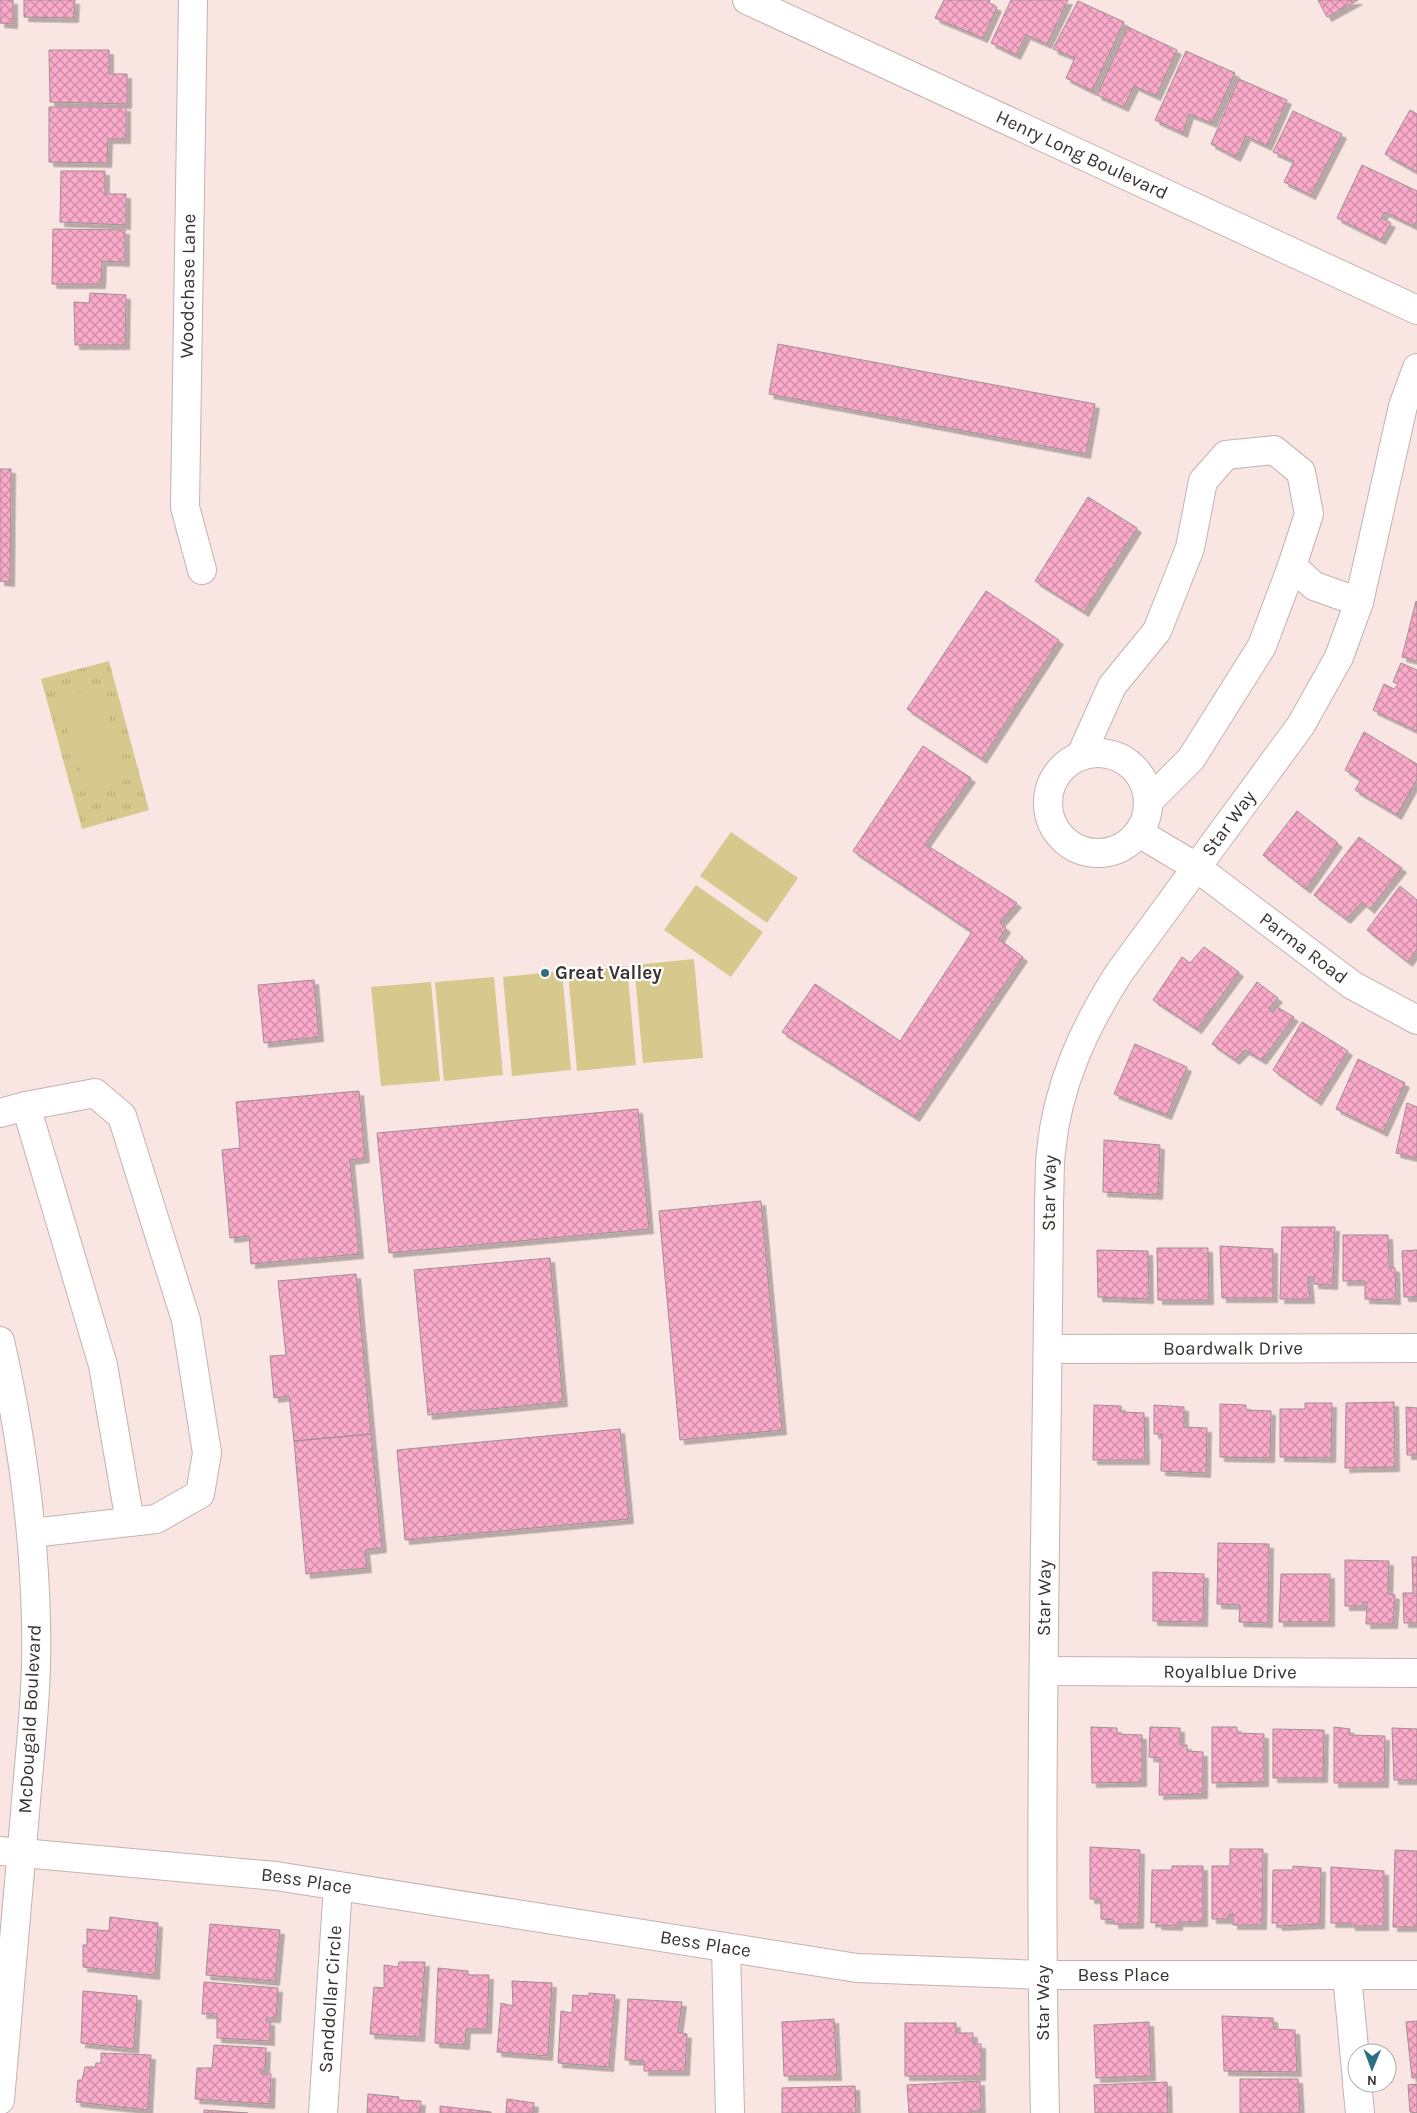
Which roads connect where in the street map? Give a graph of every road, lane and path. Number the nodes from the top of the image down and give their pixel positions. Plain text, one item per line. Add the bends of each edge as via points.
1 (193, 0) edge
2 (747, 0) edge
3 (1417, 310) edge
4 (1417, 368) edge
5 (1292, 566) junction
6 (202, 570) dead end
7 (1359, 602) junction
8 (1081, 755) junction
9 (1149, 800) junction
10 (1139, 833) junction
11 (1196, 867) junction
12 (1417, 1020) edge
13 (26, 1106) junction
14 (0, 1114) edge
15 (0, 1341) edge
16 (1417, 1348) edge
17 (1048, 1349) junction
18 (130, 1522) junction
19 (32, 1533) junction
20 (1044, 1670) junction
21 (1417, 1673) edge
22 (11, 1852) edge
23 (338, 1886) junction
24 (726, 1948) junction
25 (1043, 1975) junction
26 (1346, 1975) junction
27 (1417, 1975) edge
28 (1353, 2043) edge
29 (1358, 2093) edge
30 (0, 2100) edge
31 (323, 2113) edge
32 (730, 2113) edge
33 (1045, 2113) edge
34 (1360, 2113) edge

1 - 6 street, Woodchase Lane via 185,507
2 - 3 street, Henry Long Boulevard
4 - 7 street, Star Way via 1403,406
5 - 7 street via 1314,586
5 - 8 street via 1309,514 1300,472 1274,450 1226,455 1203,481 1190,548 1157,631 1112,686
5 - 9 street via 1262,646 1190,758
7 - 11 street, Star Way via 1339,657 1301,725
8 - 9 street via 1096,752 1112,754 1126,761 1138,772
8 - 10 street via 1062,767 1050,786 1047,808 1054,828 1069,844 1095,853 1122,848
9 - 10 street
10 - 11 street, Parma Road
11 - 12 street, Parma Road via 1352,985
11 - 17 street, Star Way via 1102,1000 1068,1070 1051,1152
13 - 14 street
13 - 18 street via 103,1365
13 - 18 street via 95,1093 122,1116 186,1320 207,1452 200,1494 156,1518
15 - 19 street, McDougald Boulevard via 15,1410
16 - 17 street, Boardwalk Drive
17 - 20 street, Star Way
18 - 19 street
19 - 22 street, McDougald Boulevard via 35,1695
20 - 21 street, Royalblue Drive
20 - 25 street, Star Way
22 - 23 street, Bess Place via 276,1876
22 - 30 street, McDougald Boulevard
23 - 24 street, Bess Place
23 - 31 street, Sanddollar Circle
24 - 25 street, Bess Place via 857,1968
24 - 32 street
25 - 26 street, Bess Place
25 - 33 street, Star Way
26 - 27 street, Bess Place
26 - 28 street
29 - 34 street

